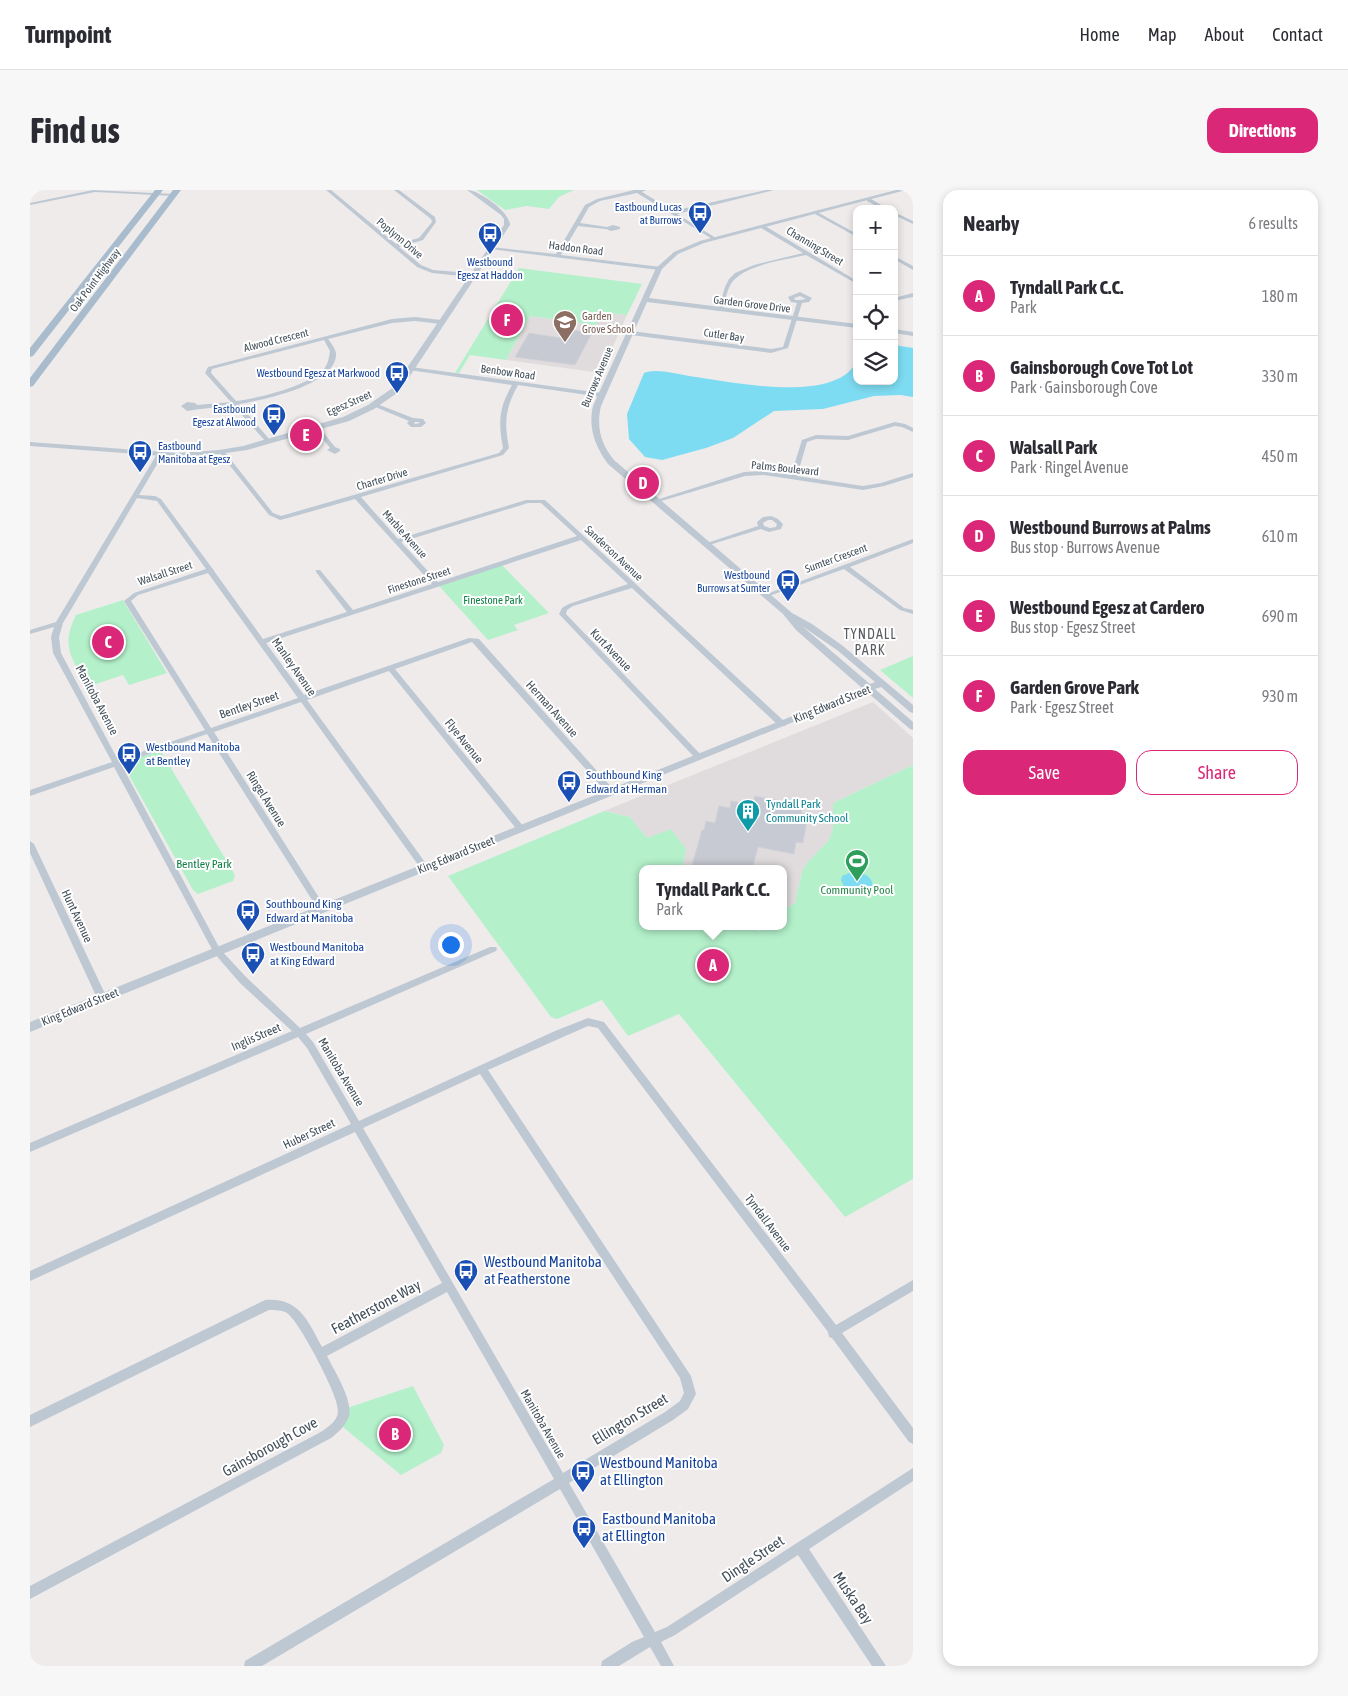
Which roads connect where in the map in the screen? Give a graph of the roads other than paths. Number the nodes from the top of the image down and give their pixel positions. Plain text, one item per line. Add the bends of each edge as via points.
1 (328, 190) edge
2 (396, 190) edge
3 (470, 190) edge
4 (644, 190) edge
5 (772, 190) edge
6 (904, 190) edge
7 (637, 191) edge
8 (157, 192) edge
9 (175, 192) edge
10 (913, 192) edge
11 (869, 200) junction
12 (30, 204) edge
13 (878, 205) edge
14 (673, 213) junction
15 (817, 213) junction
16 (898, 215) edge
17 (577, 224) junction
18 (913, 224) edge
19 (763, 227) junction
20 (607, 228) dead end
21 (853, 234) edge
22 (714, 239) junction
23 (395, 246) junction
24 (490, 248) junction
25 (109, 252) junction
26 (129, 253) junction
27 (808, 253) junction
28 (558, 256) junction
29 (898, 259) edge
30 (659, 268) junction
31 (913, 268) edge
32 (471, 275) junction
33 (853, 281) edge
34 (913, 295) edge
35 (898, 299) edge
36 (646, 300) junction
37 (800, 302) dead end
38 (68, 305) junction
39 (89, 306) junction
40 (720, 310) junction
41 (794, 319) junction
42 (442, 322) junction
43 (853, 326) edge
44 (898, 332) edge
45 (630, 333) junction
46 (913, 334) edge
47 (325, 338) junction
48 (30, 354) edge
49 (411, 368) junction
50 (516, 383) junction
51 (30, 384) edge
52 (602, 395) junction
53 (234, 404) junction
54 (376, 405) junction
55 (195, 407) dead end
56 (412, 420) dead end
57 (317, 428) junction
58 (913, 430) edge
59 (268, 441) junction
60 (30, 444) edge
61 (333, 448) dead end
62 (222, 452) junction
63 (160, 454) junction
64 (913, 475) edge
65 (794, 478) junction
66 (135, 496) junction
67 (357, 497) junction
68 (656, 501) junction
69 (761, 527) dead end
70 (582, 537) junction
71 (397, 541) junction
72 (913, 541) edge
73 (707, 544) junction
74 (845, 566) junction
75 (211, 570) junction
76 (318, 571) dead end
77 (437, 585) junction
78 (633, 585) junction
79 (767, 595) junction
80 (127, 600) joint
81 (786, 612) junction
82 (913, 612) edge
83 (352, 613) junction
84 (59, 623) junction
85 (30, 632) edge
86 (476, 641) joint
87 (262, 642) junction
88 (390, 668) junction
89 (882, 683) junction
90 (868, 689) junction
91 (302, 698) junction
92 (913, 710) edge
93 (782, 724) junction
94 (913, 727) edge
95 (210, 731) junction
96 (699, 757) junction
97 (115, 763) junction
98 (611, 792) junction
99 (30, 793) edge
100 (521, 829) junction
101 (30, 844) edge
102 (424, 867) junction
103 (322, 909) junction
104 (493, 949) dead end
105 (217, 951) junction
106 (102, 998) junction
107 (600, 1025) joint
108 (30, 1027) edge
109 (299, 1032) junction
110 (482, 1069) junction
111 (357, 1126) junction
112 (30, 1148) edge
113 (30, 1276) edge
114 (913, 1285) edge
115 (447, 1286) junction
116 (834, 1333) junction
117 (319, 1354) junction
118 (30, 1421) edge
119 (913, 1438) edge
120 (913, 1474) edge
121 (561, 1481) junction
122 (800, 1547) junction
123 (30, 1593) edge
124 (652, 1639) junction
125 (250, 1666) edge
126 (607, 1666) edge
127 (668, 1666) edge
128 (880, 1666) edge

1 - 23 street, Poplynn Drive
2 - 23 street via 434,222 421,239
3 - 24 street, Egesz Street via 507,219
4 - 7 street
5 - 14 street
6 - 11 street, Burrows Avenue
7 - 14 street
7 - 17 street via 590,204
8 - 9 street
8 - 12 street via 95,191
8 - 25 main road, Oak Point Highway
9 - 26 main road, Oak Point Highway
10 - 11 street, Burrows Avenue
11 - 13 street
11 - 15 street, Burrows Avenue
14 - 22 street
15 - 19 street, Burrows Avenue
15 - 21 street
16 - 18 street
17 - 20 street
17 - 28 street
19 - 22 street, Burrows Avenue
19 - 27 street, Channing Street
22 - 30 street, Burrows Avenue via 682,250
23 - 32 street, Poplynn Drive via 425,269
24 - 28 street, Haddon Road
24 - 32 street, Egesz Street
25 - 26 main road
25 - 38 main road, Oak Point Highway
26 - 39 main road, Oak Point Highway
27 - 33 street, Channing Street
27 - 40 street via 737,274 729,284
28 - 30 street, Haddon Road
29 - 31 street
30 - 36 street, Burrows Avenue
32 - 42 street, Egesz Street
34 - 35 street
36 - 40 street, Garden Grove Drive
36 - 45 street, Burrows Avenue
37 - 41 street
38 - 39 main road
38 - 48 main road, Oak Point Highway
39 - 51 main road, Oak Point Highway
40 - 41 street, Garden Grove Drive
41 - 43 street, Garden Grove Drive
41 - 45 street, Cutler Bay via 785,348 775,351
42 - 47 street, Alwood Crescent via 392,321
42 - 49 street, Egesz Street
44 - 46 street
45 - 52 street, Burrows Avenue
47 - 53 street via 333,351 333,358 321,375 299,386
47 - 53 street, Alwood Crescent via 210,368 208,373
49 - 50 street, Benbow Road
49 - 54 street, Egesz Street via 397,389
50 - 52 street, Benbow Road
50 - 67 street, Charter Drive via 502,417 506,448 501,454
52 - 68 street, Burrows Avenue via 594,422 602,451
53 - 55 street
53 - 59 street, Alwood Crescent
54 - 56 street
54 - 57 street, Egesz Street
57 - 59 street, Egesz Street
57 - 61 street
58 - 65 street via 896,424 848,438 808,440 802,444
59 - 62 street, Egesz Street
60 - 63 street, Egesz Street
62 - 63 street, Egesz Street
62 - 67 street, Charter Drive via 274,517 286,517
63 - 66 street, Manitoba Avenue
64 - 65 street, Palms Boulevard via 869,488
65 - 68 street, Palms Boulevard via 764,473 738,475
66 - 75 street, Manley Avenue via 159,500
66 - 84 street, Manitoba Avenue
67 - 71 street, Marble Avenue
68 - 73 street, Burrows Avenue
69 - 73 street
70 - 71 street, Sanderson Avenue via 547,503 533,500
70 - 77 street, Finestone Street
70 - 78 street, Sanderson Avenue
71 - 77 street, Marble Avenue
72 - 74 street, Sumter Crescent
73 - 79 street, Burrows Avenue
74 - 79 street, Sumter Crescent
74 - 82 street via 902,609
75 - 80 street, Walsall Street via 136,594
75 - 87 street, Manley Avenue
76 - 83 street
77 - 83 street, Finestone Street
78 - 93 street, Sanderson Avenue
78 - 96 street, Kurt Avenue via 571,605 562,614
79 - 81 street, Burrows Avenue
80 - 95 street, Ringel Avenue
81 - 89 street, Burrows Avenue via 807,624
81 - 90 street, Burrows Avenue via 799,628
83 - 87 street, Finestone Street
84 - 85 street
84 - 97 street, Manitoba Avenue via 55,638 57,653
86 - 88 street, Bentley Street
86 - 98 street, Herman Avenue
87 - 91 street, Manley Avenue
88 - 91 street, Bentley Street
88 - 100 street, Flye Avenue
89 - 90 street, King Edward Street
89 - 92 street, Burrows Avenue
90 - 93 street, King Edward Street
90 - 94 street, Burrows Avenue
91 - 95 street, Bentley Street
91 - 102 street, Manley Avenue
93 - 96 street, King Edward Street
95 - 97 street, Bentley Street
95 - 103 street, Ringel Avenue
96 - 98 street, King Edward Street
97 - 99 street, Bentley Street
97 - 105 street, Manitoba Avenue
98 - 100 street, King Edward Street
100 - 102 street, King Edward Street
101 - 106 street, Hunt Avenue
102 - 103 street, King Edward Street
103 - 105 street, King Edward Street
104 - 109 street, Inglis Street
105 - 106 street, King Edward Street
105 - 109 street, Manitoba Avenue
106 - 108 street, King Edward Street
107 - 110 street, Huber Street via 588,1022
107 - 116 street, Tyndall Avenue
109 - 111 street, Manitoba Avenue via 310,1045
109 - 112 street, Inglis Street
110 - 111 street, Huber Street
110 - 121 street, Ellington Street via 685,1376 690,1394 684,1405 669,1416
111 - 113 street, Huber Street
111 - 115 street, Manitoba Avenue
114 - 116 street
115 - 117 street, Featherstone Way
115 - 121 street, Manitoba Avenue
116 - 119 street, Tyndall Avenue
117 - 118 street, Gainsborough Cove via 296,1313 289,1308 265,1305
117 - 123 street, Gainsborough Cove via 344,1409 332,1430
120 - 122 street, Dingle Street
121 - 124 street, Manitoba Avenue
121 - 125 street, Ellington Street
122 - 124 street, Dingle Street via 671,1631
122 - 128 street, Muska Bay
124 - 126 street, Dingle Street
124 - 127 street, Manitoba Avenue

